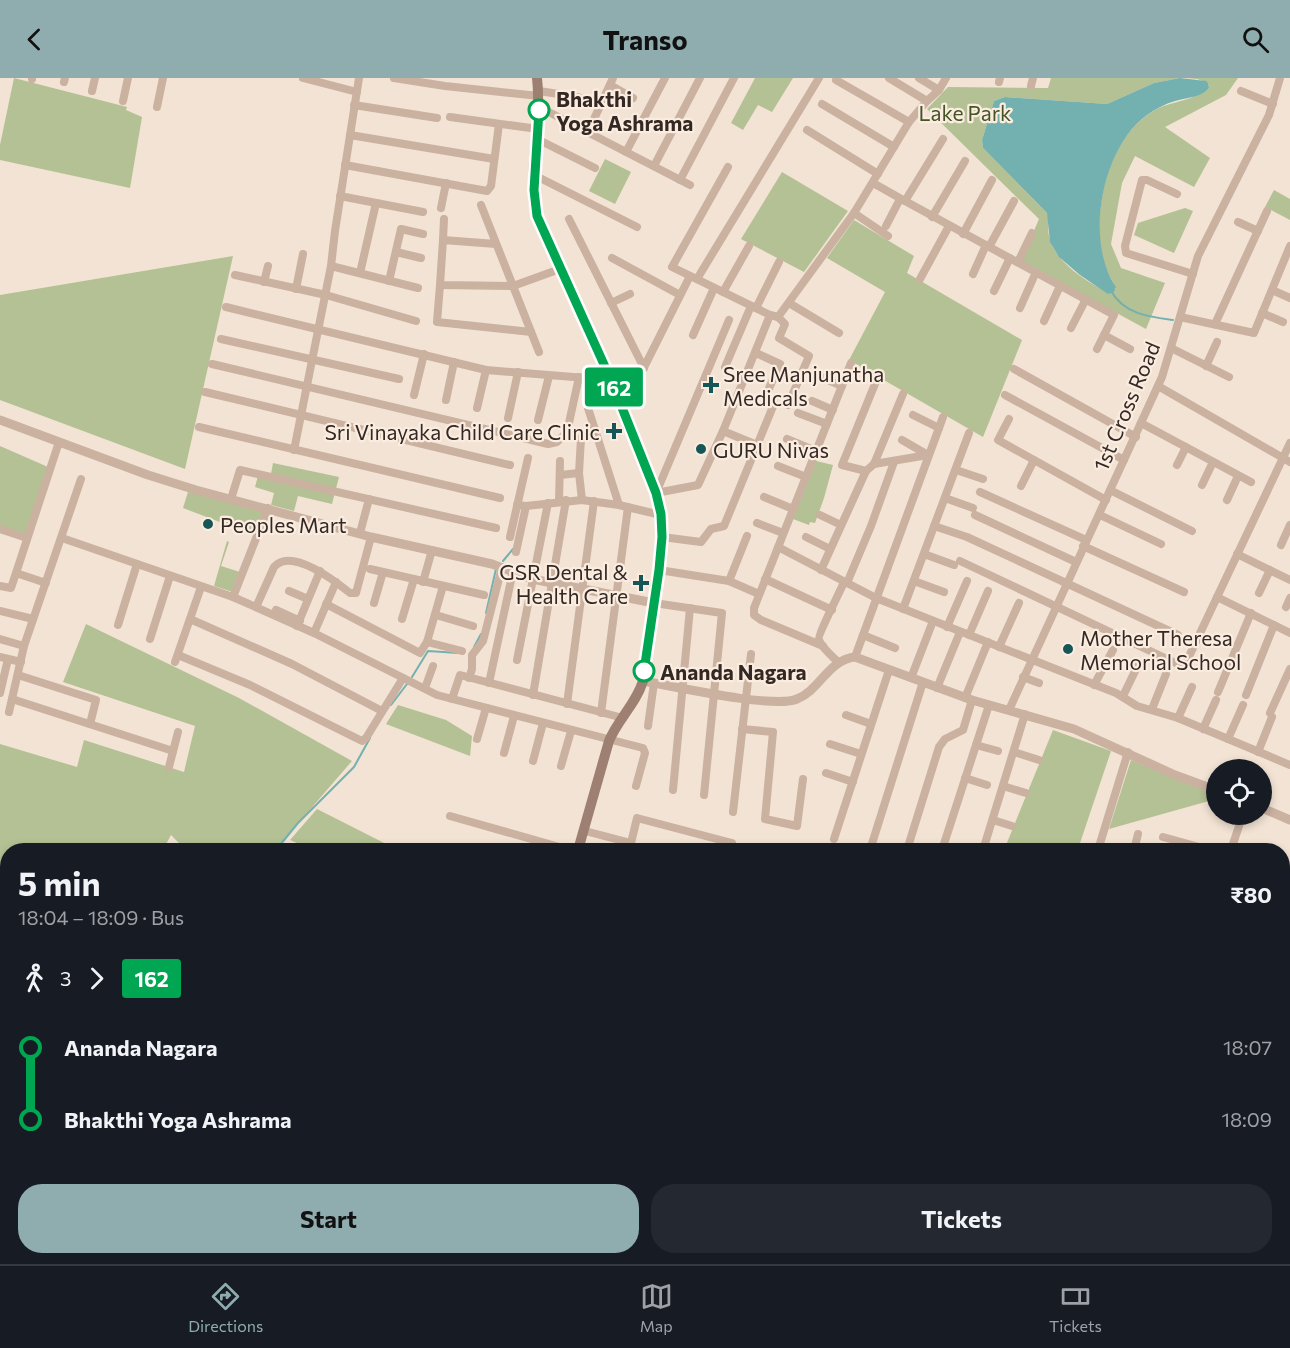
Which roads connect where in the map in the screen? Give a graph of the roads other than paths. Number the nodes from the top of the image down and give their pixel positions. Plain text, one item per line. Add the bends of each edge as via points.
1 (95, 78) edge
2 (128, 78) edge
3 (163, 78) edge
4 (303, 78) edge
5 (359, 78) edge
6 (394, 78) edge
7 (537, 78) edge
8 (665, 78) edge
9 (700, 78) edge
10 (734, 78) edge
11 (819, 78) edge
12 (890, 78) edge
13 (919, 78) edge
14 (946, 78) edge
15 (1280, 78) edge
16 (836, 80) dead end
17 (611, 82) edge
18 (939, 90) junction
19 (92, 91) dead end
20 (1241, 91) dead end
21 (357, 92) junction
22 (539, 98) junction
23 (633, 98) dead end
24 (123, 101) dead end
25 (927, 101) junction
26 (822, 104) dead end
27 (1273, 104) junction
28 (354, 105) junction
29 (157, 107) dead end
30 (599, 107) junction
31 (450, 117) dead end
32 (437, 118) dead end
33 (909, 122) junction
34 (499, 124) junction
35 (807, 130) dead end
36 (588, 132) junction
37 (537, 134) junction
38 (350, 135) junction
39 (942, 139) dead end
40 (894, 147) junction
41 (626, 152) junction
42 (494, 159) junction
43 (965, 161) dead end
44 (345, 165) junction
45 (654, 166) junction
46 (728, 167) dead end
47 (595, 168) dead end
48 (878, 174) junction
49 (534, 175) junction
50 (680, 180) junction
51 (993, 180) dead end
52 (446, 183) junction
53 (873, 183) junction
54 (690, 185) dead end
55 (1177, 194) dead end
56 (340, 196) junction
57 (902, 200) junction
58 (1014, 201) dead end
59 (376, 203) junction
60 (481, 205) dead end
61 (441, 208) dead end
62 (1267, 211) dead end
63 (423, 212) dead end
64 (854, 213) junction
65 (932, 217) junction
66 (444, 219) dead end
67 (569, 219) dead end
68 (1238, 222) dead end
69 (637, 226) dead end
70 (886, 226) dead end
71 (949, 226) junction
72 (1258, 231) junction
73 (1032, 233) dead end
74 (423, 234) dead end
75 (963, 234) junction
76 (888, 236) dead end
77 (442, 240) junction
78 (496, 244) junction
79 (749, 246) dead end
80 (988, 246) junction
81 (1290, 246) edge
82 (396, 252) junction
83 (303, 254) dead end
84 (421, 258) dead end
85 (612, 258) dead end
86 (1010, 258) junction
87 (779, 262) dead end
88 (1018, 262) junction
89 (1287, 263) edge
90 (268, 266) dead end
91 (332, 266) junction
92 (560, 269) junction
93 (1036, 272) junction
94 (360, 273) junction
95 (973, 274) dead end
96 (1193, 274) junction
97 (235, 275) dead end
98 (693, 277) junction
99 (920, 279) dead end
100 (389, 281) junction
101 (264, 282) junction
102 (440, 285) junction
103 (513, 286) junction
104 (1060, 286) junction
105 (418, 288) dead end
106 (714, 288) junction
107 (296, 289) junction
108 (1272, 290) junction
109 (994, 291) dead end
110 (723, 292) junction
111 (630, 294) dead end
112 (326, 295) junction
113 (680, 295) junction
114 (1290, 298) edge
115 (1086, 299) junction
116 (611, 303) junction
117 (789, 303) junction
118 (226, 307) dead end
119 (753, 307) junction
120 (1020, 308) dead end
121 (1262, 313) junction
122 (774, 316) junction
123 (1180, 317) junction
124 (729, 320) dead end
125 (416, 321) dead end
126 (1044, 321) dead end
127 (1283, 322) dead end
128 (1215, 324) junction
129 (1071, 328) dead end
130 (320, 329) junction
131 (531, 333) junction
132 (839, 333) dead end
133 (693, 335) dead end
134 (1104, 335) junction
135 (221, 339) dead end
136 (1217, 342) dead end
137 (1171, 348) junction
138 (1097, 349) dead end
139 (1130, 349) dead end
140 (539, 352) dead end
141 (756, 353) junction
142 (424, 354) junction
143 (313, 360) junction
144 (454, 362) junction
145 (851, 363) dead end
146 (212, 364) dead end
147 (1206, 366) junction
148 (725, 367) dead end
149 (644, 369) junction
150 (1014, 369) dead end
151 (486, 370) junction
152 (518, 372) junction
153 (816, 375) dead end
154 (549, 376) junction
155 (579, 377) junction
156 (1229, 377) dead end
157 (399, 379) dead end
158 (877, 379) dead end
159 (611, 380) junction
160 (307, 386) junction
161 (842, 386) junction
162 (1158, 386) junction
163 (205, 392) dead end
164 (903, 394) dead end
165 (414, 395) dead end
166 (766, 395) dead end
167 (1005, 395) dead end
168 (446, 400) dead end
169 (812, 401) dead end
170 (774, 405) dead end
171 (788, 405) dead end
172 (477, 408) dead end
173 (588, 408) dead end
174 (623, 410) junction
175 (833, 410) junction
176 (798, 413) dead end
177 (301, 415) junction
178 (913, 415) dead end
179 (943, 417) dead end
180 (508, 418) dead end
181 (1009, 419) dead end
182 (0, 420) edge
183 (538, 420) dead end
184 (1142, 423) junction
185 (827, 424) junction
186 (199, 427) dead end
187 (939, 428) junction
188 (723, 431) junction
189 (969, 434) dead end
190 (1136, 437) junction
191 (581, 438) dead end
192 (787, 439) dead end
193 (902, 440) dead end
194 (59, 441) junction
195 (1290, 443) edge
196 (757, 445) junction
197 (1186, 447) junction
198 (294, 450) junction
199 (816, 451) junction
200 (928, 455) junction
201 (528, 458) dead end
202 (1034, 460) junction
203 (1124, 460) junction
204 (1286, 460) edge
205 (560, 461) dead end
206 (894, 462) junction
207 (1213, 462) junction
208 (874, 464) junction
209 (510, 465) dead end
210 (1177, 465) dead end
211 (778, 466) dead end
212 (956, 470) junction
213 (866, 471) junction
214 (579, 474) junction
215 (560, 475) junction
216 (1238, 476) junction
217 (806, 477) junction
218 (81, 479) dead end
219 (983, 480) dead end
220 (1251, 482) dead end
221 (1202, 485) dead end
222 (1021, 486) dead end
223 (1110, 490) junction
224 (980, 492) dead end
225 (656, 493) junction
226 (764, 497) dead end
227 (500, 498) dead end
228 (945, 498) junction
229 (231, 499) junction
230 (369, 500) junction
231 (582, 500) junction
232 (1106, 500) junction
233 (1227, 500) dead end
234 (563, 501) junction
235 (594, 501) junction
236 (548, 503) junction
237 (522, 505) junction
238 (619, 505) junction
239 (628, 507) junction
240 (268, 508) junction
241 (793, 508) junction
242 (661, 514) junction
243 (820, 515) dead end
244 (1100, 515) junction
245 (757, 523) dead end
246 (842, 525) junction
247 (1290, 525) edge
248 (934, 526) junction
249 (496, 528) dead end
250 (0, 529) edge
251 (1192, 531) dead end
252 (360, 533) junction
253 (783, 533) junction
254 (747, 536) dead end
255 (371, 537) junction
256 (510, 537) dead end
257 (662, 537) junction
258 (806, 537) dead end
259 (27, 538) junction
260 (62, 538) junction
261 (1085, 543) junction
262 (1161, 544) dead end
263 (1281, 545) dead end
264 (778, 547) junction
265 (830, 549) junction
266 (432, 550) junction
267 (516, 552) dead end
268 (924, 554) junction
269 (1237, 554) junction
270 (1076, 561) junction
271 (137, 564) junction
272 (502, 567) junction
273 (370, 570) dead end
274 (659, 570) junction
275 (821, 570) junction
276 (1270, 570) junction
277 (320, 571) junction
278 (513, 571) junction
279 (383, 572) junction
280 (16, 573) junction
281 (170, 576) junction
282 (414, 579) junction
283 (532, 579) junction
284 (765, 579) junction
285 (1290, 580) edge
286 (729, 581) junction
287 (914, 581) junction
288 (967, 581) dead end
289 (336, 582) junction
290 (423, 582) junction
291 (46, 583) junction
292 (552, 583) junction
293 (846, 583) junction
294 (1066, 583) junction
295 (0, 586) edge
296 (443, 586) junction
297 (201, 587) junction
298 (583, 588) junction
299 (289, 591) dead end
300 (988, 591) dead end
301 (944, 592) dead end
302 (1184, 592) dead end
303 (1259, 593) dead end
304 (759, 594) junction
305 (484, 596) dead end
306 (616, 596) junction
307 (233, 597) junction
308 (1217, 597) junction
309 (876, 598) junction
310 (1290, 598) edge
311 (309, 599) junction
312 (374, 603) dead end
313 (654, 603) junction
314 (1019, 603) dead end
315 (326, 604) junction
316 (257, 605) junction
317 (1056, 605) junction
318 (1286, 607) dead end
319 (690, 608) junction
320 (903, 609) junction
321 (832, 610) junction
322 (0, 611) edge
323 (1251, 613) junction
324 (436, 615) junction
325 (33, 619) junction
326 (190, 619) junction
327 (402, 620) dead end
328 (933, 621) junction
329 (298, 623) junction
330 (118, 625) dead end
331 (1274, 625) junction
332 (472, 626) dead end
333 (947, 627) junction
334 (960, 632) junction
335 (314, 633) junction
336 (1290, 633) edge
337 (863, 635) junction
338 (969, 635) junction
339 (1178, 635) dead end
340 (0, 639) edge
341 (150, 639) dead end
342 (428, 642) junction
343 (988, 642) junction
344 (24, 645) junction
345 (823, 646) junction
346 (999, 647) junction
347 (895, 648) dead end
348 (1113, 650) dead end
349 (462, 651) dead end
350 (750, 654) dead end
351 (855, 657) junction
352 (4, 658) edge
353 (517, 660) dead end
354 (1031, 660) junction
355 (21, 662) junction
356 (838, 662) junction
357 (1139, 663) dead end
358 (433, 666) dead end
359 (1290, 669) edge
360 (889, 670) junction
361 (1166, 674) dead end
362 (18, 675) junction
363 (1023, 677) junction
364 (403, 678) junction
365 (469, 678) junction
366 (911, 678) junction
367 (648, 682) junction
368 (923, 682) junction
369 (489, 683) junction
370 (1039, 683) dead end
371 (1094, 685) junction
372 (1192, 687) dead end
373 (425, 688) junction
374 (683, 688) junction
375 (937, 688) junction
376 (0, 693) edge
377 (714, 693) junction
378 (533, 695) junction
379 (1246, 695) dead end
380 (1123, 696) junction
381 (746, 698) junction
382 (12, 699) junction
383 (452, 699) junction
384 (968, 699) junction
385 (567, 704) junction
386 (989, 705) junction
387 (1243, 705) dead end
388 (486, 708) junction
389 (1152, 709) junction
390 (1009, 710) junction
391 (382, 711) junction
392 (9, 712) dead end
393 (601, 712) junction
394 (1025, 714) junction
395 (846, 715) dead end
396 (514, 716) junction
397 (623, 718) junction
398 (1178, 718) junction
399 (543, 723) junction
400 (90, 724) junction
401 (871, 724) junction
402 (648, 726) dead end
403 (742, 729) junction
404 (1203, 729) junction
405 (571, 731) junction
406 (178, 732) dead end
407 (477, 739) dead end
408 (1228, 739) junction
409 (609, 741) junction
410 (830, 744) dead end
411 (976, 745) junction
412 (173, 751) junction
413 (998, 751) dead end
414 (1014, 752) junction
415 (1128, 752) junction
416 (1258, 752) junction
417 (504, 753) dead end
418 (861, 754) junction
419 (1039, 760) dead end
420 (533, 761) dead end
421 (1289, 763) edge
422 (561, 766) dead end
423 (169, 767) dead end
424 (826, 773) dead end
425 (965, 778) junction
426 (803, 779) dead end
427 (853, 782) junction
428 (987, 785) dead end
429 (636, 786) dead end
430 (1003, 786) junction
431 (1206, 786) edge
432 (673, 790) dead end
433 (1026, 793) dead end
434 (704, 795) dead end
435 (733, 812) dead end
436 (1272, 812) edge
437 (450, 816) dead end
438 (993, 820) junction
439 (1290, 820) edge
440 (1239, 825) edge
441 (1012, 826) dead end
442 (585, 831) junction
443 (1138, 834) dead end
444 (1163, 837) dead end
445 (834, 839) dead end
446 (545, 843) edge
447 (581, 843) edge
448 (732, 843) dead end
449 (872, 843) edge
450 (909, 843) edge
451 (944, 843) edge
452 (985, 843) edge
453 (1100, 843) edge
454 (1136, 843) edge
455 (1185, 843) edge
456 (1233, 843) edge

1 - 19 street
2 - 24 street
3 - 29 street
4 - 21 street
5 - 21 street
6 - 22 street
7 - 22 main road
8 - 41 street
9 - 45 street
10 - 50 street
11 - 98 street
12 - 25 street
13 - 18 street
14 - 18 street
15 - 27 street, 1st Cross Road
16 - 33 street
17 - 23 street
17 - 30 street
18 - 25 street
20 - 27 street
21 - 28 street
22 - 30 street via 581,97
22 - 36 street
22 - 37 main road
25 - 33 street
26 - 40 street
27 - 96 street, 1st Cross Road via 1198,256
28 - 32 street
28 - 38 street
30 - 36 street
31 - 34 street
33 - 40 street
34 - 37 street
34 - 42 street
35 - 48 street
36 - 41 street
37 - 47 street
37 - 49 main road
38 - 42 street
38 - 44 street
39 - 57 street
40 - 48 street
41 - 45 street
42 - 52 street via 491,186 487,190
43 - 65 street
44 - 52 street
44 - 56 street
45 - 50 street
46 - 98 street via 672,267
48 - 53 street
49 - 69 street
49 - 92 main road via 536,211
50 - 54 street
51 - 75 street
52 - 61 street
53 - 57 street
53 - 64 street
55 - 96 street via 1142,180 1126,253
56 - 59 street
56 - 91 street
57 - 65 street
57 - 70 street
58 - 80 street
59 - 63 street
59 - 94 street
60 - 78 street
62 - 72 street
64 - 76 street
64 - 117 street
65 - 71 street
66 - 77 street
67 - 116 street
68 - 72 street
71 - 75 street
71 - 99 street
72 - 128 street
73 - 88 street
74 - 82 street via 401,229
75 - 80 street
77 - 78 street
77 - 102 street
78 - 103 street
79 - 110 street
80 - 86 street
80 - 95 street
81 - 89 street
82 - 84 street
82 - 100 street
83 - 107 street
85 - 113 street
86 - 88 street
86 - 109 street
87 - 119 street
88 - 93 street
89 - 108 street
90 - 101 street
91 - 94 street
91 - 112 street
92 - 103 street
92 - 159 main road
93 - 104 street
93 - 120 street
94 - 100 street
96 - 123 street, 1st Cross Road
97 - 101 street
98 - 106 street
98 - 113 street
100 - 105 street
101 - 107 street
102 - 103 street
102 - 131 street via 436,322
103 - 131 street
104 - 115 street
104 - 126 street
106 - 110 street
106 - 133 street
107 - 112 street
108 - 114 street
108 - 121 street
110 - 119 street
111 - 116 street
112 - 125 street
112 - 130 street
113 - 149 street
115 - 129 street
115 - 134 street via 1114,315
116 - 149 street
117 - 122 street
117 - 132 street
118 - 130 street
119 - 122 street
119 - 148 street
121 - 127 street
121 - 128 street via 1254,333
122 - 141 street
122 - 171 street via 785,324 779,338 809,356
123 - 128 street
123 - 137 street, 1st Cross Road
124 - 225 street
130 - 142 street
130 - 143 street
131 - 140 street
134 - 138 street
134 - 139 street
135 - 143 street
136 - 147 street
137 - 147 street
137 - 162 street, 1st Cross Road
141 - 166 street via 780,364
141 - 188 street
142 - 144 street
142 - 165 street
143 - 157 street
143 - 160 street
144 - 151 street
144 - 168 street
145 - 161 street
146 - 160 street
147 - 156 street
149 - 174 street
150 - 190 street
151 - 152 street
151 - 172 street
152 - 154 street
152 - 180 street
153 - 161 street
154 - 155 street
154 - 183 street
155 - 159 street
155 - 160 street via 567,432 557,442 548,444
158 - 213 street via 842,465
159 - 174 main road
160 - 177 street
161 - 175 street
162 - 184 street, 1st Cross Road
162 - 204 street
163 - 177 street
164 - 208 street
167 - 203 street
169 - 175 street
170 - 196 street
173 - 238 street
174 - 225 main road
175 - 185 street
176 - 185 street
177 - 198 street
177 - 209 street
178 - 187 street
179 - 187 street
181 - 202 street via 998,440
182 - 194 street
184 - 190 street, 1st Cross Road
184 - 197 street
185 - 199 street
186 - 198 street
187 - 200 street
188 - 196 street
188 - 225 street via 698,485
189 - 212 street
190 - 203 street, 1st Cross Road
191 - 214 street
192 - 199 street
193 - 200 street
194 - 229 street via 148,475
194 - 259 street
195 - 204 street
196 - 257 street via 724,526 711,529 701,542
197 - 207 street
197 - 210 street
198 - 227 street
199 - 217 street
200 - 206 street
200 - 309 street
201 - 237 street
202 - 222 street
202 - 232 street
203 - 223 street, 1st Cross Road
204 - 269 street
205 - 215 street
206 - 208 street
206 - 293 street
207 - 216 street
207 - 221 street
208 - 213 street
211 - 217 street
212 - 219 street
212 - 228 street
213 - 246 street
214 - 215 street
214 - 231 street
215 - 234 street
216 - 220 street
216 - 233 street
217 - 241 street
218 - 260 street
223 - 232 street, 1st Cross Road
223 - 251 street
224 - 261 street
225 - 242 main road
226 - 241 street
228 - 248 street
228 - 270 street
229 - 230 street via 240,470
229 - 240 street
230 - 249 street
230 - 252 street
231 - 234 street
231 - 235 street
232 - 244 street, 1st Cross Road
234 - 236 street
234 - 292 street
235 - 238 street
235 - 298 street
236 - 237 street
236 - 283 street
237 - 256 street
237 - 267 street
238 - 239 street
239 - 242 street
239 - 306 street
240 - 252 street
240 - 307 street
241 - 253 street
242 - 257 main road
243 - 246 street
244 - 261 street, 1st Cross Road
244 - 262 street
245 - 253 street
246 - 265 street
247 - 263 street
248 - 268 street
248 - 294 street
250 - 259 street
252 - 255 street
253 - 264 street
254 - 286 street
255 - 266 street
255 - 289 street via 356,593
257 - 274 main road
258 - 265 street
259 - 280 street
260 - 271 street
260 - 291 street
261 - 270 street, 1st Cross Road
261 - 302 street
264 - 275 street
264 - 284 street
265 - 275 street
266 - 272 street
266 - 290 street
268 - 287 street
268 - 317 street via 957,563
269 - 276 street
269 - 308 street
270 - 294 street, 1st Cross Road
271 - 281 street
271 - 330 street
272 - 278 street
272 - 365 street via 483,641 472,655
273 - 279 street
274 - 286 street
274 - 313 main road
275 - 293 street
276 - 285 street
276 - 303 street
277 - 289 street
277 - 311 street
277 - 316 street via 282,561 274,567
278 - 283 street
278 - 369 street
279 - 282 street
279 - 312 street
280 - 291 street
280 - 295 street via 11,588
281 - 297 street
281 - 341 street
282 - 290 street
282 - 327 street
283 - 292 street
283 - 353 street
284 - 304 street
284 - 321 street
286 - 304 street
287 - 301 street
287 - 320 street
288 - 333 street
289 - 315 street
290 - 296 street
291 - 325 street
292 - 298 street
292 - 378 street
293 - 309 street
293 - 321 street
294 - 317 street, 1st Cross Road
294 - 339 street
296 - 305 street
296 - 324 street
297 - 307 street
297 - 326 street
298 - 306 street
298 - 385 street
299 - 311 street
300 - 338 street
304 - 345 street via 754,615
306 - 313 street
306 - 393 street
307 - 316 street
308 - 317 street via 1184,667
308 - 323 street
309 - 320 street
309 - 337 street
310 - 318 street
311 - 329 street
313 - 319 street
313 - 367 main road
314 - 346 street
315 - 335 street
315 - 342 street via 420,653
316 - 329 street
317 - 354 street, 1st Cross Road
319 - 374 street
319 - 377 street via 722,613
320 - 328 street
321 - 345 street via 819,634
322 - 325 street
323 - 331 street
323 - 404 street
324 - 332 street
324 - 342 street
325 - 344 street
326 - 391 street via 292,664
326 - 391 street via 176,658 250,685 361,740
328 - 333 street
328 - 366 street
329 - 335 street
331 - 336 street
331 - 379 street
333 - 334 street
334 - 338 street
334 - 375 street
335 - 364 street
337 - 347 street
337 - 351 street
338 - 343 street
340 - 344 street
342 - 349 street
343 - 346 street
343 - 384 street
344 - 355 street
345 - 356 street
346 - 354 street
348 - 371 street
350 - 381 street
351 - 356 street
351 - 360 street
352 - 355 street
352 - 376 street
354 - 363 street, 1st Cross Road
354 - 371 street
355 - 362 street
356 - 381 street via 795,700 779,703
357 - 380 street
358 - 373 street
359 - 416 street
360 - 366 street
360 - 401 street
361 - 389 street
362 - 382 street
362 - 400 street via 96,700
363 - 370 street
363 - 390 street, 1st Cross Road
364 - 373 street
364 - 391 street
365 - 369 street
365 - 383 street via 459,675
366 - 368 street
367 - 374 street
367 - 397 main road
367 - 402 street
368 - 375 street
368 - 449 street
369 - 378 street
371 - 380 street
372 - 398 street
373 - 383 street
374 - 377 street
374 - 432 street
375 - 384 street
377 - 381 street
377 - 434 street
378 - 385 street
380 - 389 street via 1137,706
381 - 403 street
382 - 392 street
382 - 400 street
383 - 388 street
384 - 386 street
384 - 450 street via 963,730 945,739 939,747
385 - 393 street
386 - 390 street
386 - 411 street
387 - 408 street
388 - 396 street
388 - 407 street
389 - 398 street
390 - 394 street
393 - 397 street
394 - 414 street
394 - 415 street
395 - 401 street
396 - 399 street
396 - 417 street
397 - 409 main road
398 - 404 street
399 - 405 street
399 - 420 street
400 - 412 street
401 - 418 street
403 - 426 street via 773,732 765,819 797,826
403 - 435 street
404 - 408 street
405 - 409 street
405 - 422 street
406 - 412 street
408 - 416 street
409 - 429 street via 645,750
409 - 442 main road
410 - 418 street
411 - 413 street
411 - 425 street
412 - 423 street
414 - 419 street
414 - 430 street
415 - 431 street
415 - 453 street
416 - 421 street
418 - 427 street
424 - 427 street
425 - 428 street
425 - 451 street
427 - 445 street
430 - 433 street
430 - 438 street
436 - 439 street
437 - 446 street
438 - 441 street
438 - 452 street
440 - 456 street
442 - 447 main road
442 - 448 street via 631,843 637,818
443 - 454 street
444 - 455 street

